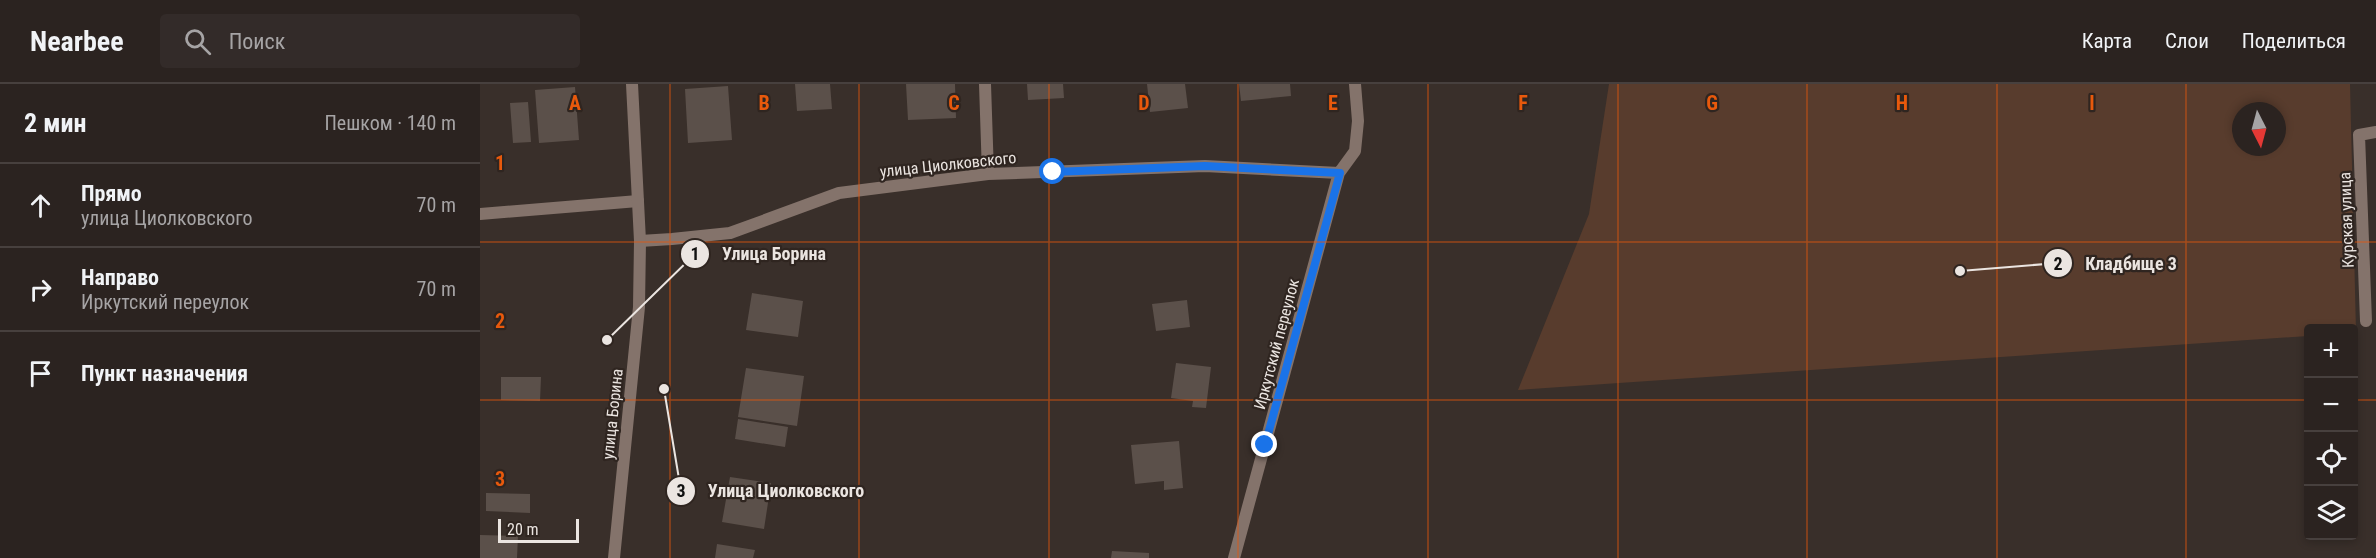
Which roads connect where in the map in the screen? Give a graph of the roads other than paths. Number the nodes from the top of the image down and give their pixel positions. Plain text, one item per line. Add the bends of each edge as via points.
1 (632, 84) edge
2 (985, 84) edge
3 (1355, 84) edge
4 (2376, 132) edge
5 (1340, 173) junction
6 (988, 174) junction
7 (638, 201) junction
8 (480, 214) edge
9 (640, 241) junction
10 (2366, 321) dead end
11 (614, 558) edge
12 (1234, 558) edge

1 - 7 street, улица Борина
2 - 6 street
3 - 5 street, Иркутский переулок via 1355,152
4 - 10 street, Курская улица via 2359,135
5 - 6 street, улица Циолковского via 1205,166
5 - 12 street, Иркутский переулок
6 - 9 street, улица Циолковского via 839,193 730,232
7 - 8 street
7 - 9 street, улица Борина
9 - 11 street, улица Борина via 639,307

